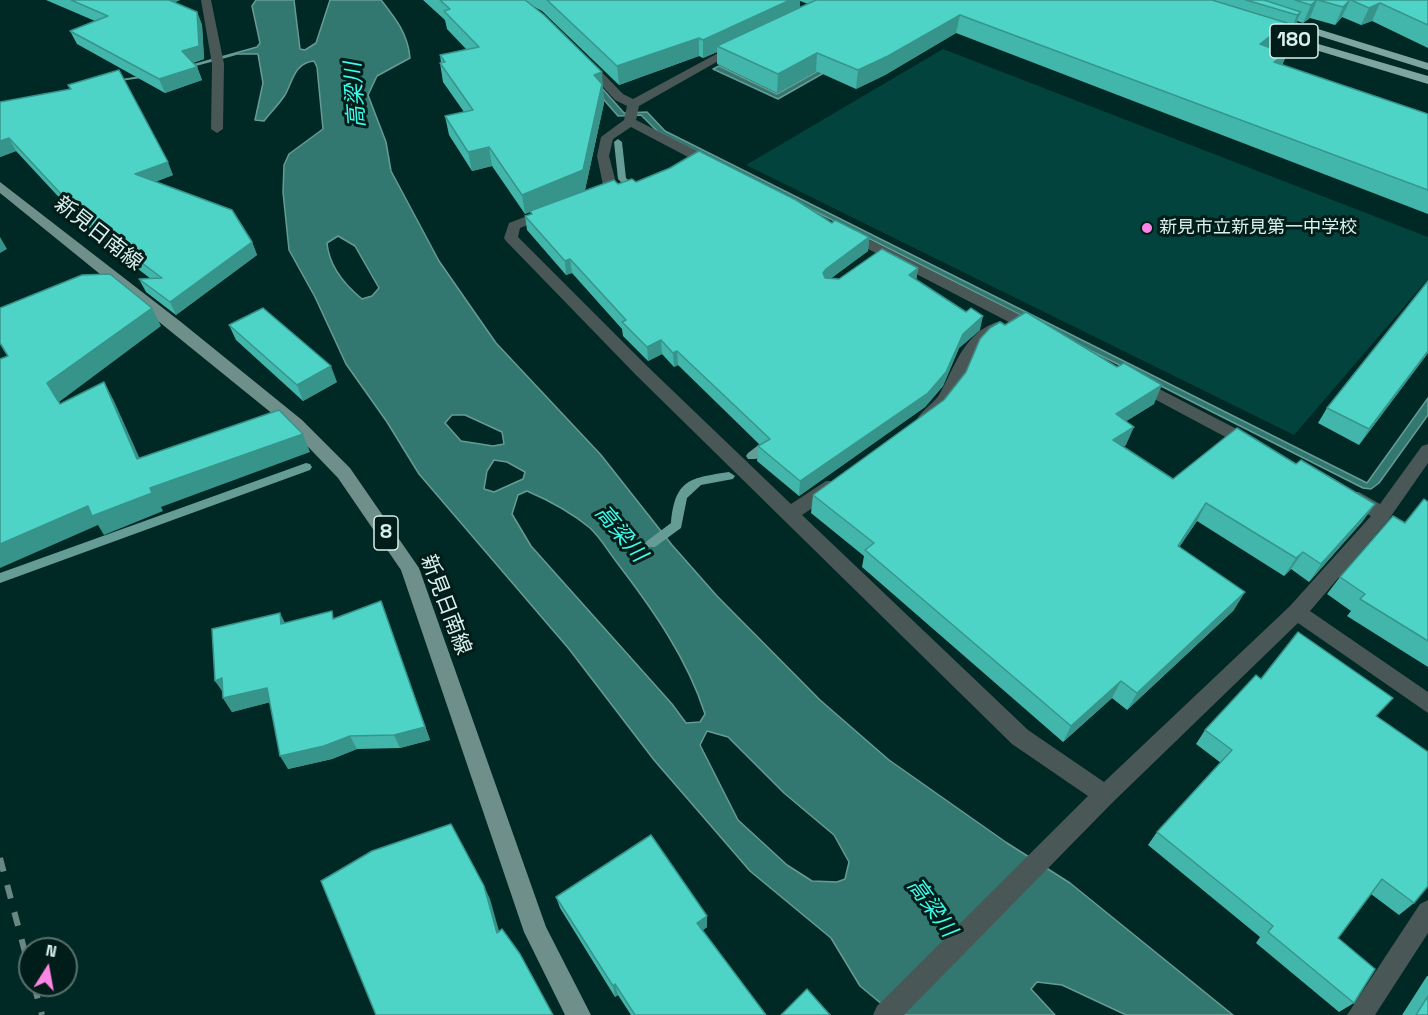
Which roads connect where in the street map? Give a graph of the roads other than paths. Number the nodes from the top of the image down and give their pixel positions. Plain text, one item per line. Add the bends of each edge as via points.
1 (206, 0) edge
2 (1255, 13) edge
3 (1251, 28) edge
4 (745, 44) edge
5 (577, 53) edge
6 (1428, 67) edge
7 (1428, 80) edge
8 (633, 104) junction
9 (630, 122) junction
10 (217, 129) dead end
11 (725, 170) edge
12 (0, 186) edge
13 (831, 225) edge
14 (884, 252) junction
15 (867, 264) edge
16 (1013, 317) junction
17 (1056, 339) edge
18 (1130, 379) edge
19 (915, 426) edge
20 (1428, 450) edge
21 (1267, 452) edge
22 (843, 478) edge
23 (1341, 491) edge
24 (791, 513) junction
25 (1383, 514) junction
26 (1297, 612) junction
27 (1428, 704) edge
28 (1106, 795) junction
29 (1428, 912) edge
30 (578, 1015) edge
31 (886, 1015) edge
32 (1360, 1015) edge

1 - 10 street via 216,31 220,72
2 - 6 highway, 180
3 - 7 highway, 180
4 - 8 street
5 - 8 street via 619,97
8 - 9 street
9 - 11 street
9 - 24 street via 607,137 603,156 610,187 514,226 511,238 642,371
12 - 30 main road, 新見日南線 / 8 via 296,424 344,473 410,568 536,932
13 - 14 street
14 - 15 street
14 - 16 street
16 - 17 street
16 - 19 street via 967,354 952,388 933,413
18 - 21 street
20 - 25 street
22 - 24 street
23 - 25 street
24 - 28 street via 1020,736
25 - 26 street
26 - 27 street
26 - 28 street
28 - 31 street
29 - 32 street

